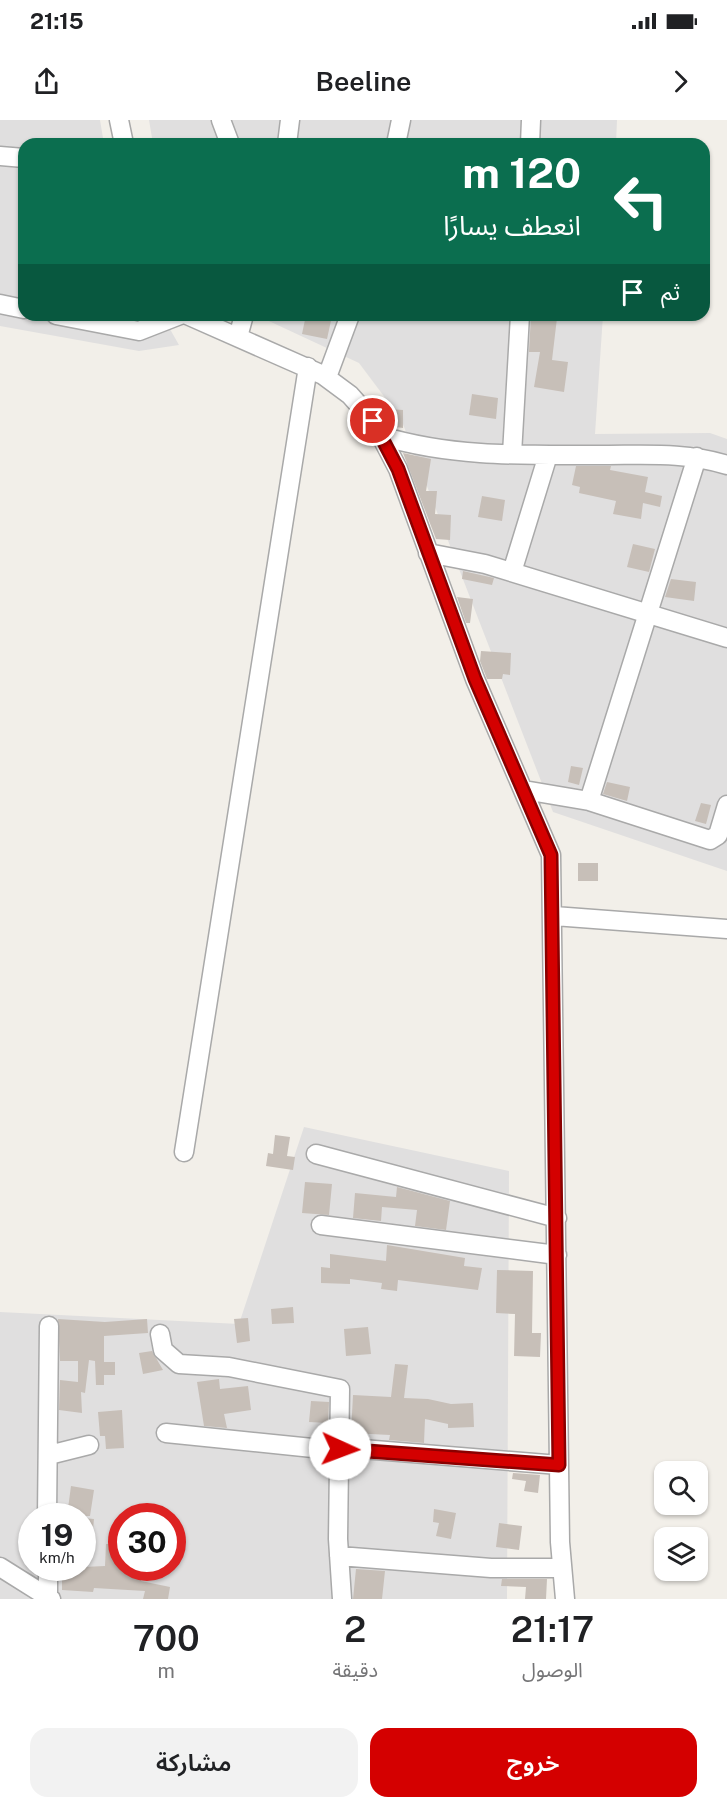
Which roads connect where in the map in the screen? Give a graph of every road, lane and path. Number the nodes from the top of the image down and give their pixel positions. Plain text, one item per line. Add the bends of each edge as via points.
1 (119, 120) edge
2 (221, 120) edge
3 (290, 120) edge
4 (401, 120) edge
5 (531, 120) edge
6 (123, 138) edge
7 (228, 138) edge
8 (288, 138) edge
9 (397, 138) edge
10 (530, 138) edge
11 (0, 156) edge
12 (18, 158) edge
13 (0, 304) edge
14 (18, 308) edge
15 (87, 321) edge
16 (165, 321) edge
17 (201, 321) edge
18 (242, 321) edge
19 (348, 321) edge
20 (520, 321) edge
21 (238, 337) junction
22 (308, 367) junction
23 (327, 377) junction
24 (382, 436) junction
25 (512, 454) junction
26 (548, 455) junction
27 (697, 457) junction
28 (727, 465) edge
29 (428, 553) junction
30 (512, 572) junction
31 (648, 614) junction
32 (727, 638) edge
33 (524, 790) junction
34 (589, 801) junction
35 (727, 805) edge
36 (554, 916) junction
37 (727, 929) edge
38 (184, 1152) dead end
39 (316, 1154) dead end
40 (557, 1218) junction
41 (321, 1225) dead end
42 (557, 1255) junction
43 (49, 1326) dead end
44 (160, 1334) dead end
45 (165, 1433) dead end
46 (89, 1445) dead end
47 (340, 1449) junction
48 (50, 1455) junction
49 (559, 1465) junction
50 (48, 1503) edge
51 (339, 1556) junction
52 (0, 1567) edge
53 (562, 1568) junction
54 (48, 1581) edge
55 (49, 1598) edge
56 (342, 1599) edge
57 (565, 1599) edge

1 - 6 street
2 - 7 street
3 - 8 street
4 - 9 street
5 - 10 street
11 - 12 street
13 - 14 street
15 - 16 street via 139,331
17 - 21 street
18 - 21 street
19 - 23 street
20 - 25 street
21 - 22 street
22 - 23 street
22 - 38 street
23 - 24 street via 361,407
24 - 25 street via 434,448
24 - 29 street
25 - 26 street
26 - 27 street
26 - 30 street
27 - 28 street
27 - 31 street
29 - 30 street
29 - 33 street via 475,679
30 - 31 street
31 - 32 street
31 - 34 street
33 - 34 street
33 - 36 street via 551,855
34 - 35 street via 710,840 718,835
36 - 37 street
36 - 40 street
39 - 40 street
40 - 42 street
41 - 42 street
42 - 49 street
43 - 48 street
44 - 47 street via 163,1350 179,1364 229,1367 340,1389
45 - 47 street
46 - 48 street
47 - 49 street
47 - 51 street
48 - 50 street
49 - 53 street
51 - 53 street via 491,1568
51 - 56 street
52 - 55 street
53 - 57 street
54 - 55 street

